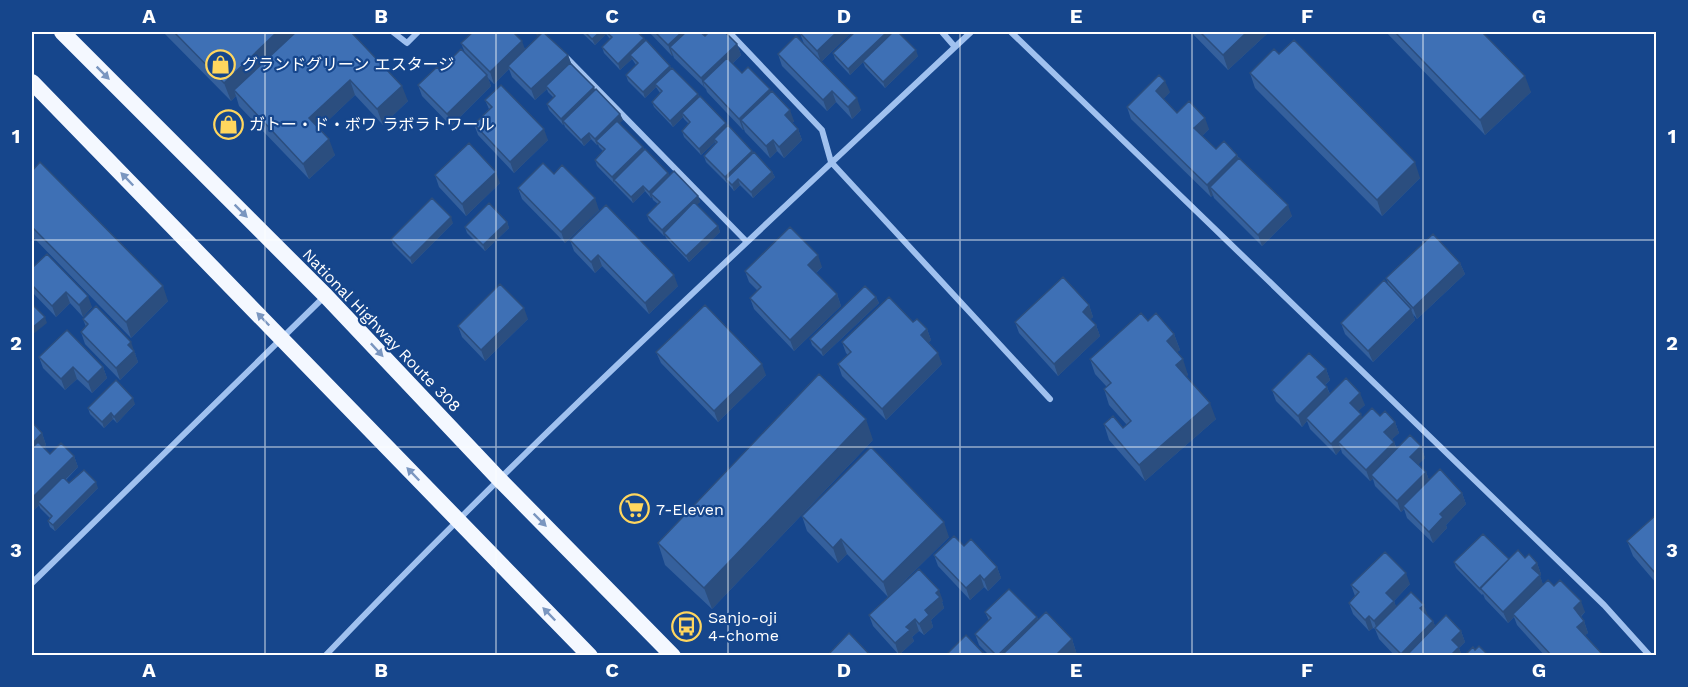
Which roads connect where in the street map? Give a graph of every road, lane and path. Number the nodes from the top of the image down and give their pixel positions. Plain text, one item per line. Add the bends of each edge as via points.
1 (62, 32) edge
2 (393, 32) edge
3 (418, 32) edge
4 (729, 32) edge
5 (942, 32) edge
6 (971, 32) edge
7 (1011, 32) edge
8 (955, 46) junction
9 (558, 49) edge
10 (32, 82) edge
11 (831, 162) junction
12 (746, 241) junction
13 (326, 296) junction
14 (283, 339) junction
15 (1050, 399) dead end
16 (499, 479) junction
17 (457, 519) junction
18 (32, 583) edge
19 (325, 656) edge
20 (590, 656) edge
21 (673, 656) edge
22 (1650, 656) edge

1 -> 13 highway, National Highway Route 308
2 - 3 street via 406,43
4 - 11 street via 822,130
5 - 8 street
6 - 8 street
7 - 22 street via 1604,605
8 - 11 street
9 - 12 street
14 -> 10 highway
11 - 12 street
11 - 15 street
12 - 16 street
13 - 14 street
13 -> 16 highway, National Highway Route 308
17 -> 14 highway
14 - 18 street
16 - 17 street
16 -> 21 highway, National Highway Route 308
17 - 19 street
20 -> 17 highway

